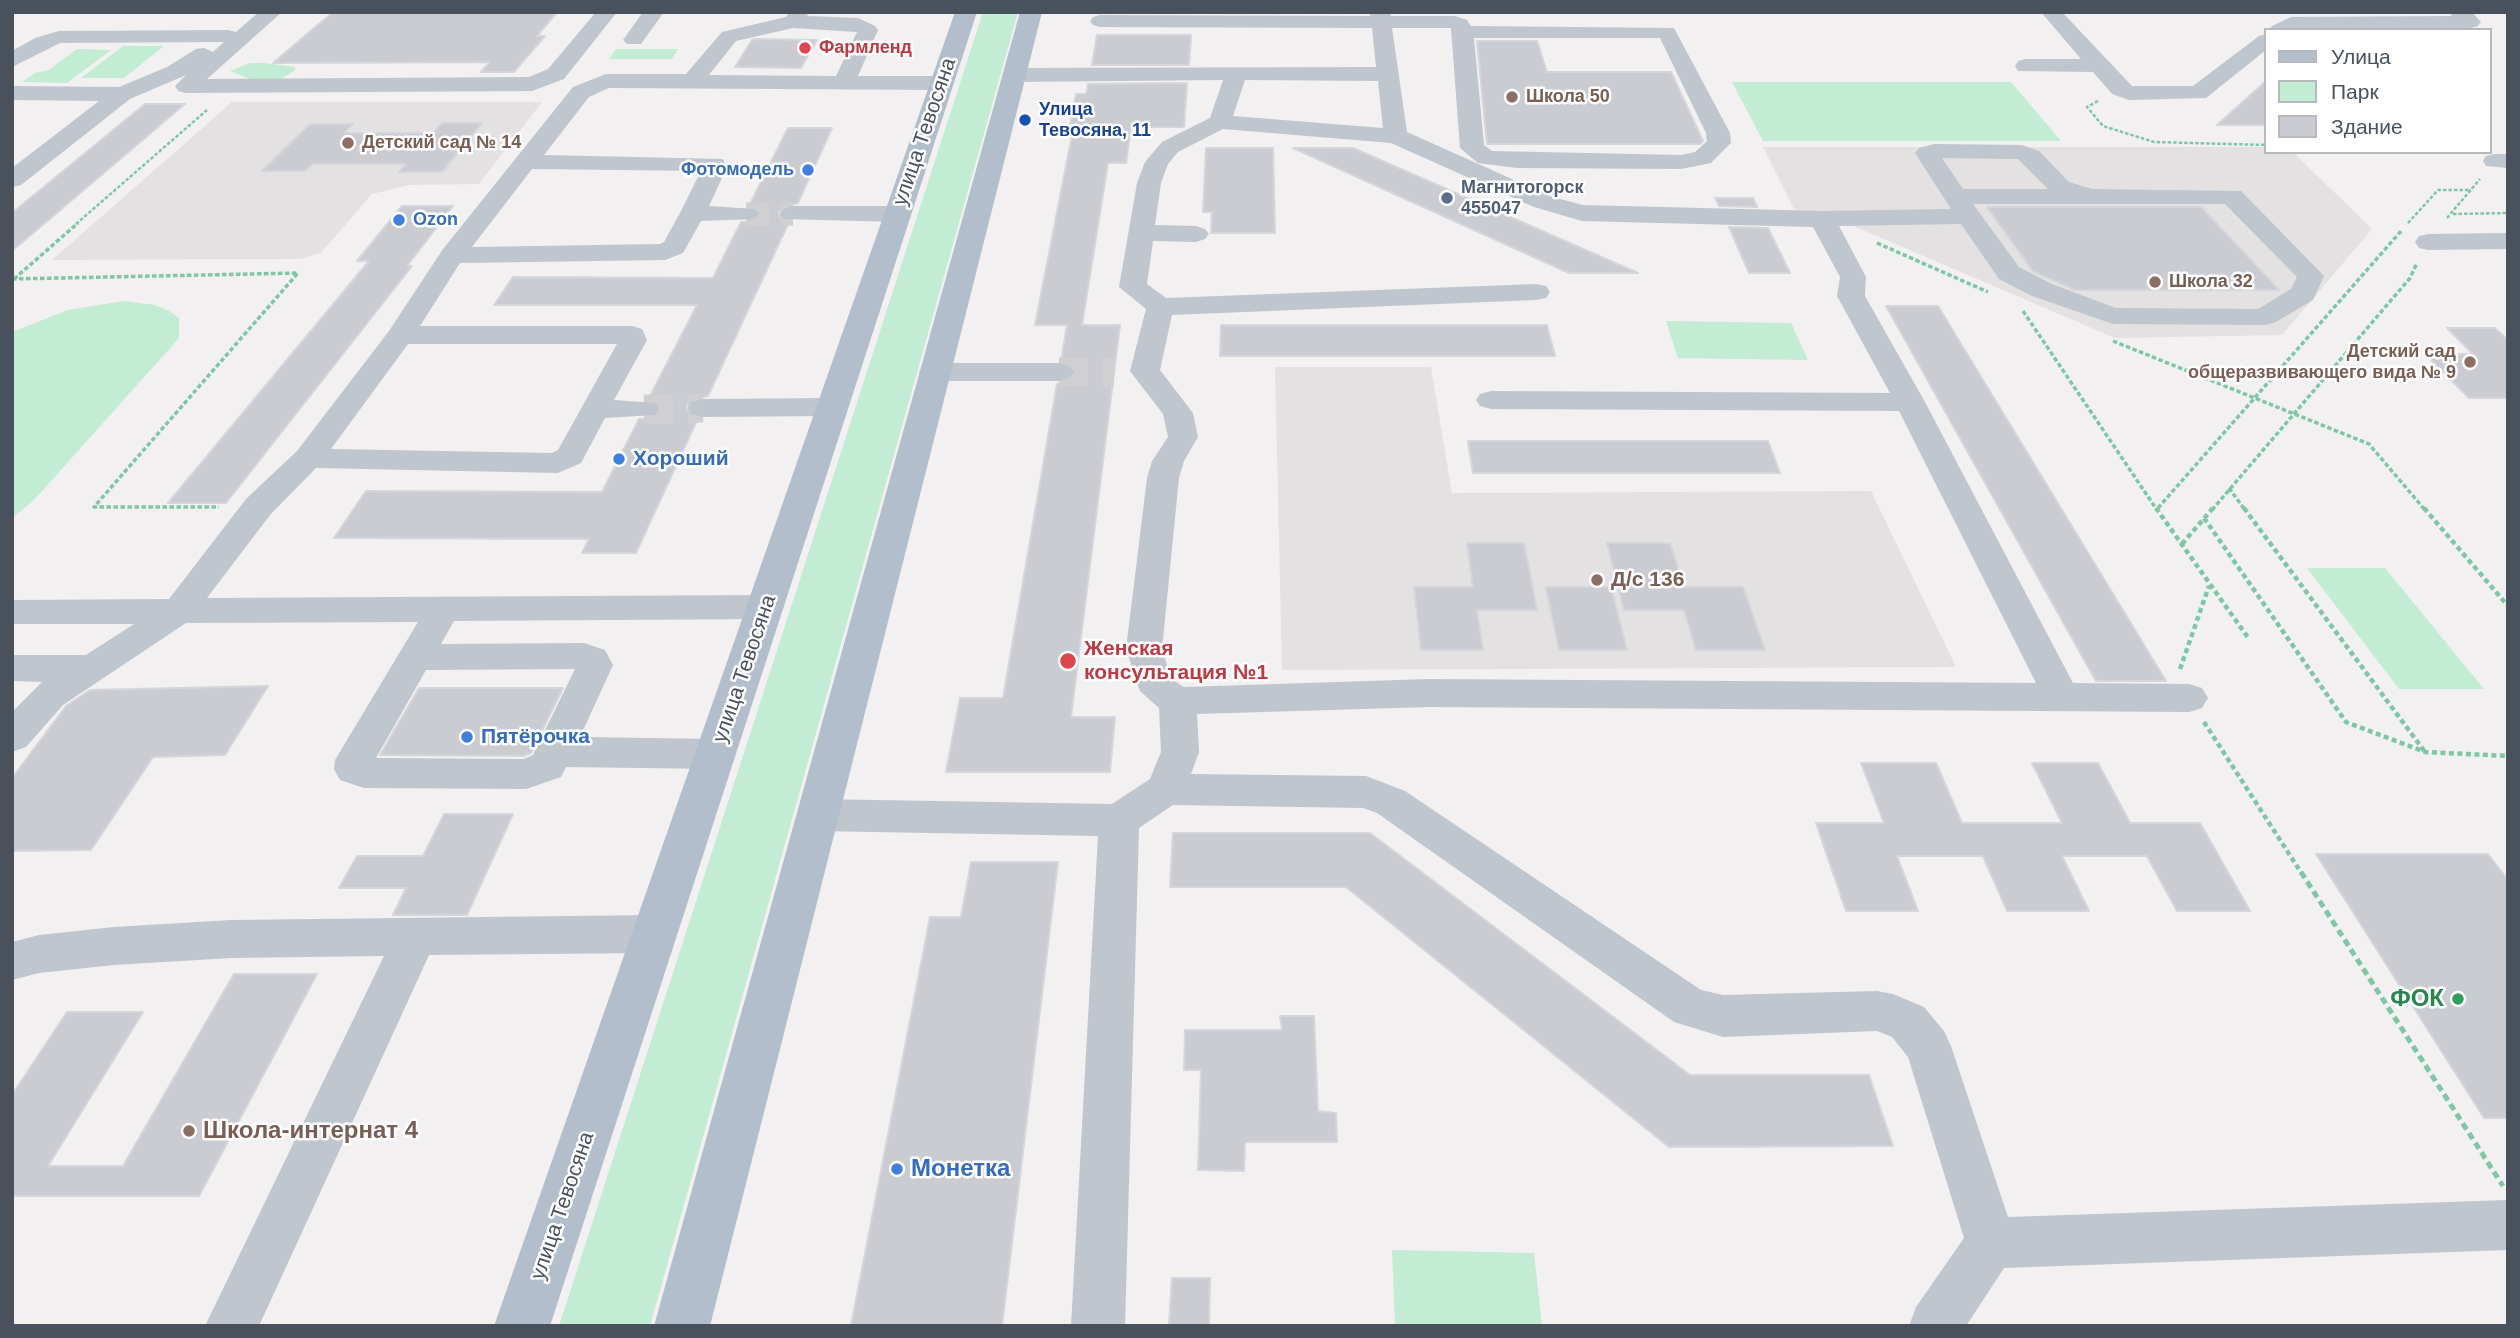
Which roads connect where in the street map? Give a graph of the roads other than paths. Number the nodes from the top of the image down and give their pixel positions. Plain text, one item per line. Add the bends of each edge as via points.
1 (261, 12) edge
2 (272, 12) edge
3 (607, 12) edge
4 (654, 12) edge
5 (966, 12) edge
6 (1031, 12) edge
7 (2051, 12) edge
8 (2459, 12) edge
9 (796, 17) edge
10 (1380, 17) edge
11 (1100, 21) dead end
12 (2282, 28) edge
13 (1464, 32) junction
14 (228, 36) junction
15 (634, 40) dead end
16 (2264, 42) edge
17 (12, 61) edge
18 (2097, 65) junction
19 (2026, 66) dead end
20 (1236, 73) junction
21 (1388, 74) junction
22 (1014, 75) junction
23 (692, 81) junction
24 (844, 82) junction
25 (942, 82) junction
26 (12, 93) edge
27 (122, 94) junction
28 (1220, 122) junction
29 (1396, 136) junction
30 (12, 157) edge
31 (40, 157) junction
32 (525, 162) junction
33 (12, 180) edge
34 (2088, 196) junction
35 (1963, 206) junction
36 (693, 213) junction
37 (746, 214) tunnel mouth
38 (793, 214) tunnel mouth
39 (897, 214) junction
40 (1822, 219) junction
41 (1141, 233) junction
42 (1196, 234) dead end
43 (2508, 241) edge
44 (2428, 242) road end
45 (452, 255) junction
46 (1536, 292) dead end
47 (1160, 307) junction
48 (400, 335) junction
49 (934, 372) junction
50 (1059, 372) tunnel mouth
51 (1491, 400) dead end
52 (1910, 402) junction
53 (831, 407) junction
54 (703, 408) tunnel mouth
55 (644, 409) tunnel mouth
56 (594, 410) junction
57 (308, 458) junction
58 (766, 607) junction
59 (444, 609) junction
60 (179, 611) junction
61 (12, 612) edge
62 (415, 657) junction
63 (12, 668) edge
64 (93, 669) junction
65 (2062, 696) junction
66 (2189, 698) road end
67 (1178, 701) junction
68 (12, 737) edge
69 (554, 752) junction
70 (716, 754) junction
71 (1166, 789) junction
72 (817, 815) junction
73 (1119, 820) junction
74 (655, 934) junction
75 (415, 938) junction
76 (12, 961) edge
77 (2508, 1225) edge
78 (1990, 1243) junction
79 (231, 1326) edge
80 (522, 1326) edge
81 (682, 1326) edge
82 (1098, 1326) edge
83 (1935, 1326) edge

1 - 14 lane
2 - 3 lane via 186,86 532,84 556,74
4 - 15 lane
5 - 25 main road, улица Тевосяна
6 - 22 main road
7 - 18 lane
8 - 12 lane via 2471,22 2289,23
9 - 23 lane via 729,36
9 - 24 lane via 849,23 868,30
10 - 11 lane
10 - 13 lane via 1455,22
10 - 21 lane
13 - 13 lane via 1472,148 1486,158 1681,162 1703,158 1719,143 1667,32
14 - 17 lane via 59,37
14 - 27 lane via 175,72
16 - 18 lane via 2198,93 2125,92
18 - 19 lane
20 - 21 lane
20 - 22 lane
20 - 28 lane
21 - 29 lane
22 - 49 main road
23 - 24 lane
23 - 32 lane via 617,81 587,88
24 - 25 lane
25 - 39 main road, улица Тевосяна
26 - 27 lane
27 - 31 lane
28 - 29 lane
28 - 41 lane via 1170,147 1157,162
29 - 40 lane via 1544,202 1582,213
30 - 31 lane
31 - 33 lane
32 - 36 lane via 714,164
32 - 45 lane
34 - 35 lane
34 - 35 lane via 2060,187 2022,152 1928,152
34 - 35 lane via 2232,196 2311,276 2303,294 2264,317 2119,318 2018,279 1994,254
35 - 40 lane
36 - 37 lane
36 - 45 lane via 674,247 665,252
38 - 39 lane
39 - 53 main road, улица Тевосяна
40 - 52 lane via 1853,276 1851,296
41 - 42 lane
41 - 47 lane via 1133,287
43 - 44 lane
45 - 48 lane
46 - 47 lane
47 - 67 lane via 1129,371 1178,413 1183,437 1163,478 1144,649 1153,681
48 - 56 lane via 632,335
48 - 57 lane
49 - 50 lane
49 - 72 main road
51 - 52 lane
52 - 65 lane
53 - 54 lane
53 - 58 main road, улица Тевосяна
55 - 56 lane
56 - 57 lane via 570,456 558,463
57 - 60 lane via 258,508
58 - 59 lane
58 - 70 main road, улица Тевосяна
59 - 60 lane
59 - 62 lane
60 - 61 lane
60 - 64 lane
62 - 69 lane via 592,659 595,665
62 - 69 lane via 355,760 358,772 526,774 547,766
63 - 64 lane
64 - 68 lane via 50,695
65 - 66 lane
65 - 67 lane via 1427,681
67 - 71 lane via 1180,752
69 - 70 lane
70 - 74 main road, улица Тевосяна
71 - 73 lane
71 - 78 lane via 1366,792 1391,803 1690,1008 1723,1016 1877,1011 1908,1022 1928,1046
72 - 73 lane
72 - 81 main road
73 - 82 lane
74 - 75 lane
74 - 80 main road, улица Тевосяна
75 - 76 lane via 230,939 39,954
75 - 79 lane
77 - 78 lane
78 - 83 lane

